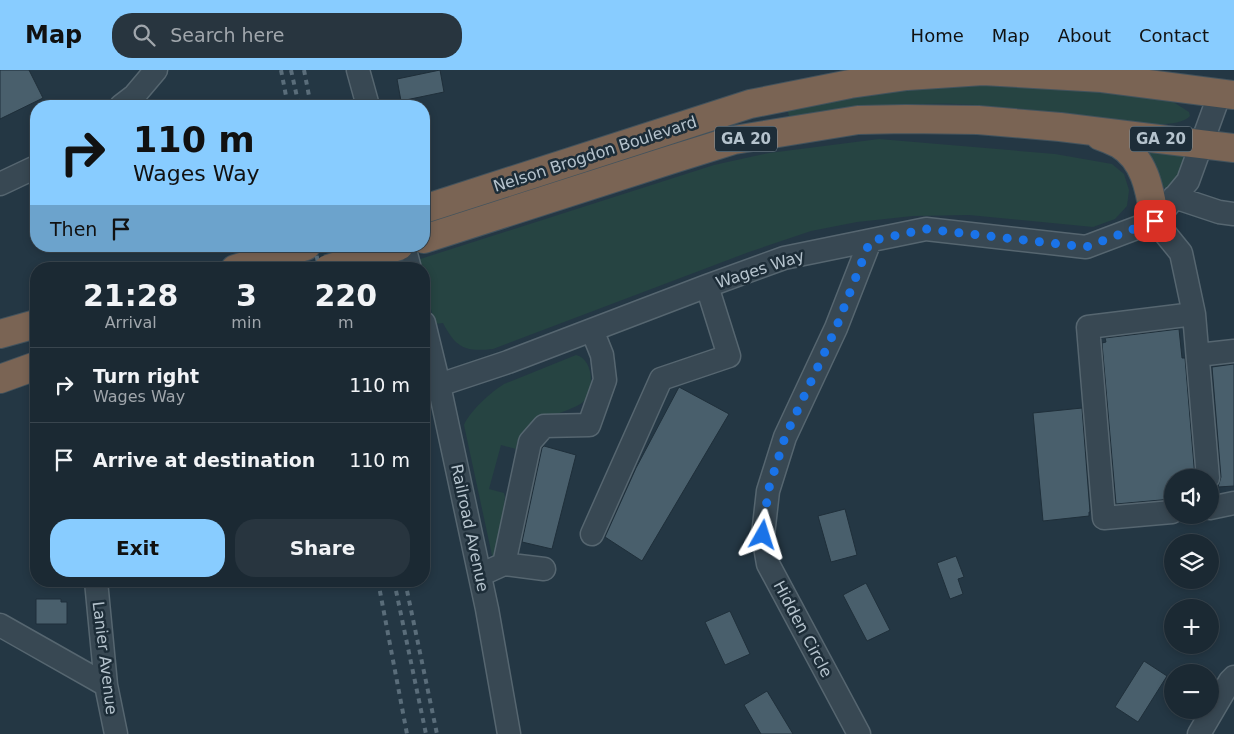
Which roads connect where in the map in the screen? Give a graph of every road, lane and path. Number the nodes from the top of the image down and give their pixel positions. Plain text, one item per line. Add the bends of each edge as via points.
1 (156, 70) edge
2 (358, 70) edge
3 (975, 71) edge
4 (857, 77) edge
5 (1227, 94) edge
6 (129, 100) edge
7 (366, 100) edge
8 (1088, 130) junction
9 (1201, 144) junction
10 (1234, 148) edge
11 (30, 170) edge
12 (0, 184) edge
13 (1174, 197) junction
14 (430, 207) edge
15 (1234, 214) edge
16 (1155, 221) junction
17 (430, 236) edge
18 (870, 241) junction
19 (288, 252) edge
20 (380, 252) edge
21 (257, 262) edge
22 (350, 262) edge
23 (707, 286) junction
24 (1194, 314) junction
25 (30, 326) edge
26 (592, 330) junction
27 (0, 334) edge
28 (430, 348) edge
29 (1234, 351) edge
30 (1198, 355) junction
31 (30, 368) edge
32 (0, 379) edge
33 (439, 385) junction
34 (1207, 469) edge
35 (1234, 503) edge
36 (1219, 506) edge
37 (1164, 513) edge
38 (592, 534) dead end
39 (504, 564) junction
40 (544, 569) dead end
41 (480, 574) junction
42 (97, 587) edge
43 (0, 625) edge
44 (1234, 677) edge
45 (106, 685) junction
46 (116, 734) edge
47 (509, 734) edge
48 (859, 734) edge
49 (1198, 734) edge

1 - 6 street
2 - 7 street
3 - 4 highway, Nelson Brogdon Boulevard / GA 20
3 - 5 highway, Nelson Brogdon Boulevard / GA 20 via 1102,78
4 - 14 highway, Nelson Brogdon Boulevard / GA 20 via 750,104
5 - 9 street
8 - 9 highway, Nelson Brogdon Boulevard / GA 20
8 - 16 highway via 1120,144 1134,157 1145,175
8 - 17 highway, Nelson Brogdon Boulevard / GA 20 via 978,120 858,120 734,140
9 - 10 highway, Nelson Brogdon Boulevard / GA 20
9 - 13 street via 1188,181
11 - 12 street
13 - 15 street
13 - 16 street
16 - 18 street, Wages Way via 1086,247 926,229
16 - 24 street via 1181,253
18 - 23 street, Wages Way via 784,258
18 - 48 street, Hidden Circle via 836,328 785,437 768,491 763,535 768,564
19 - 21 highway
20 - 22 highway, bridge
23 - 26 street, Wages Way
23 - 38 street via 729,356 661,379
24 - 30 street
24 - 37 street via 1088,327 1104,518
25 - 27 highway
26 - 33 street, Wages Way
26 - 39 street via 602,355 605,380 589,426 544,426 530,442
28 - 33 street, Railroad Avenue
29 - 30 street
30 - 34 street
31 - 32 highway
33 - 41 street, Railroad Avenue
35 - 36 street
39 - 40 street
39 - 41 street
41 - 47 street, Railroad Avenue
42 - 45 street, Lanier Avenue
43 - 45 street
44 - 49 street
45 - 46 street, Lanier Avenue

